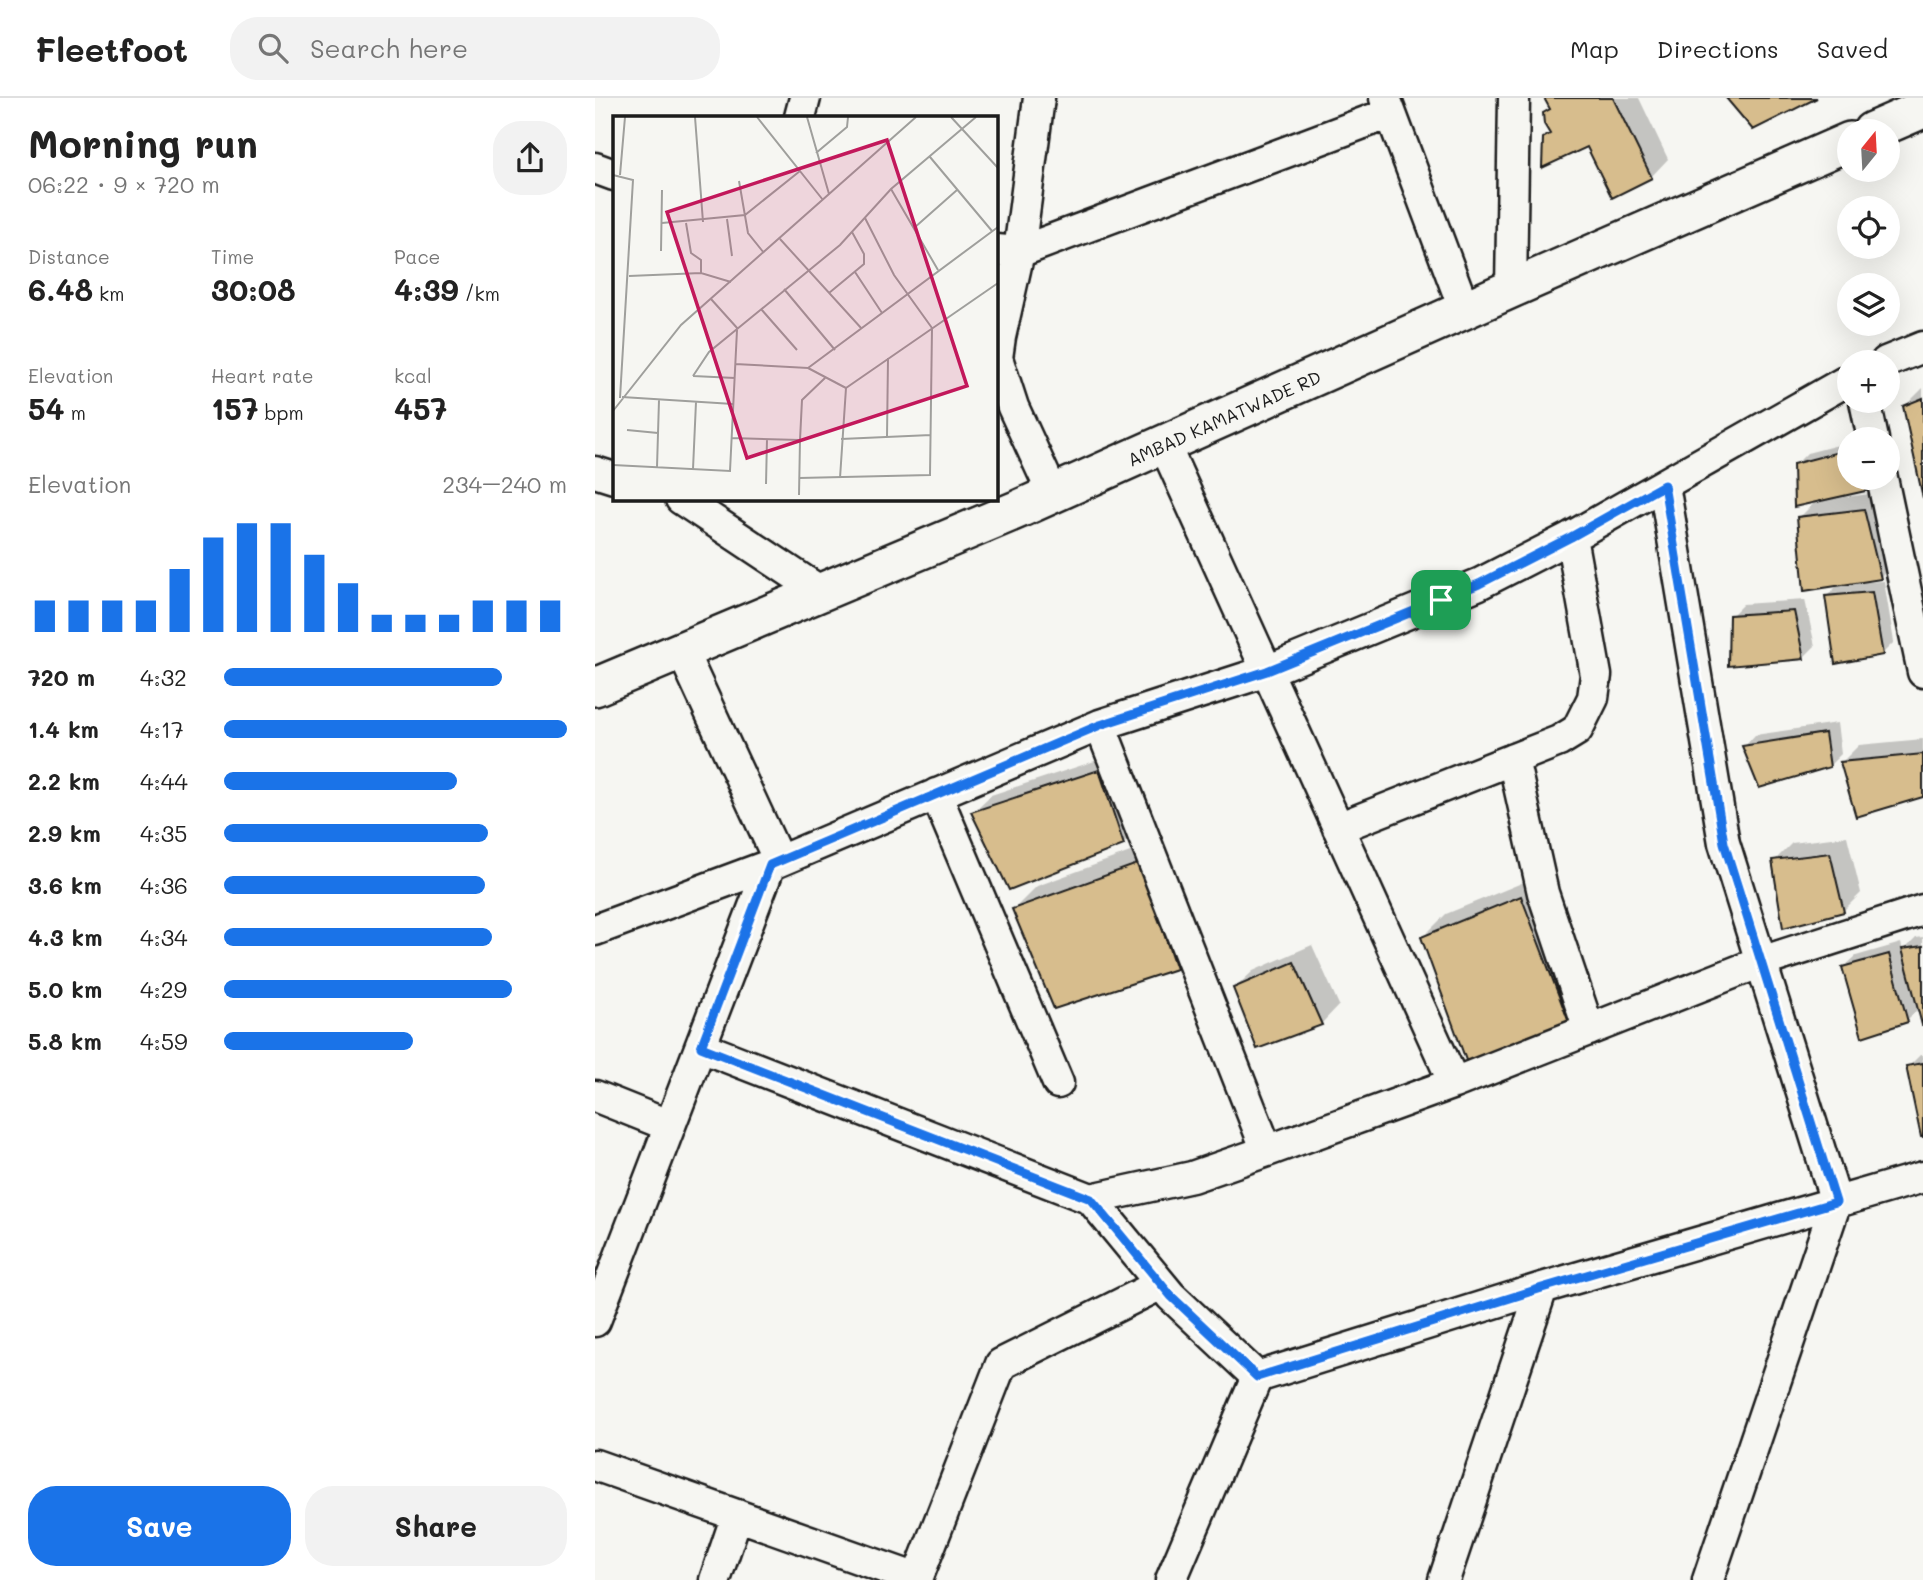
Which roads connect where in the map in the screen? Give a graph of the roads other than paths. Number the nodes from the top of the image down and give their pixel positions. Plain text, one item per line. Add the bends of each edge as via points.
1 (805, 98) edge
2 (1039, 98) edge
3 (1514, 98) edge
4 (1388, 106) edge
5 (1923, 109) edge
6 (800, 116) edge
7 (1900, 119) edge
8 (1837, 147) edge
9 (595, 168) edge
10 (613, 175) edge
11 (1007, 251) edge
12 (1511, 289) junction
13 (1465, 311) junction
14 (1923, 347) edge
15 (1900, 357) edge
16 (1837, 386) edge
17 (1164, 444) junction
18 (595, 472) edge
19 (613, 478) edge
20 (1664, 485) junction
21 (1885, 490) edge
22 (1053, 494) junction
23 (683, 500) edge
24 (1571, 537) junction
25 (821, 592) junction
26 (1918, 620) edge
27 (682, 651) junction
28 (1267, 671) junction
29 (1923, 672) edge
30 (595, 687) edge
31 (1100, 725) junction
32 (1513, 759) junction
33 (936, 794) junction
34 (1338, 828) junction
35 (775, 863) junction
36 (1923, 910) edge
37 (595, 930) edge
38 (1761, 962) junction
39 (1589, 1030) junction
40 (701, 1047) junction
41 (1058, 1083) dead end
42 (1454, 1083) junction
43 (595, 1096) edge
44 (670, 1126) junction
45 (1267, 1151) junction
46 (1923, 1177) edge
47 (1091, 1199) junction
48 (1836, 1202) junction
49 (606, 1259) edge
50 (1161, 1284) junction
51 (1542, 1288) junction
52 (595, 1321) edge
53 (1257, 1377) junction
54 (595, 1465) edge
55 (737, 1515) junction
56 (715, 1580) edge
57 (917, 1580) edge
58 (1171, 1580) edge
59 (1444, 1580) edge
60 (1708, 1580) edge

1 - 6 street
2 - 11 street
3 - 12 street
4 - 11 street
4 - 13 street
5 - 7 street
8 - 12 street, AMBAD KAMATWADE RD
9 - 10 street
11 - 22 street via 997,358 1013,407
12 - 13 street, AMBAD KAMATWADE RD
13 - 17 street, AMBAD KAMATWADE RD
14 - 15 street
16 - 20 street
17 - 22 street, AMBAD KAMATWADE RD
17 - 28 street
18 - 19 street
20 - 24 street
20 - 38 street via 1724,843
21 - 26 street
22 - 25 street, AMBAD KAMATWADE RD
23 - 25 street
24 - 28 street via 1479,584
24 - 32 street via 1596,676 1593,698 1577,730
25 - 27 street, AMBAD KAMATWADE RD
26 - 29 street
27 - 30 street, AMBAD KAMATWADE RD
27 - 35 street
28 - 31 street
28 - 34 street
31 - 33 street
31 - 45 street
32 - 34 street
32 - 39 street via 1542,893
33 - 35 street
33 - 41 street
34 - 42 street
35 - 37 street
35 - 40 street
36 - 38 street
38 - 39 street
38 - 48 street
39 - 42 street
40 - 44 street
40 - 47 street
42 - 45 street
43 - 44 street
44 - 49 street
45 - 47 street via 1192,1177
46 - 48 street
47 - 50 street
48 - 51 street
48 - 60 street
49 - 52 street
50 - 53 street
50 - 57 street via 1001,1364
51 - 53 street
51 - 59 street
53 - 58 street
54 - 55 street
55 - 56 street
55 - 57 street

